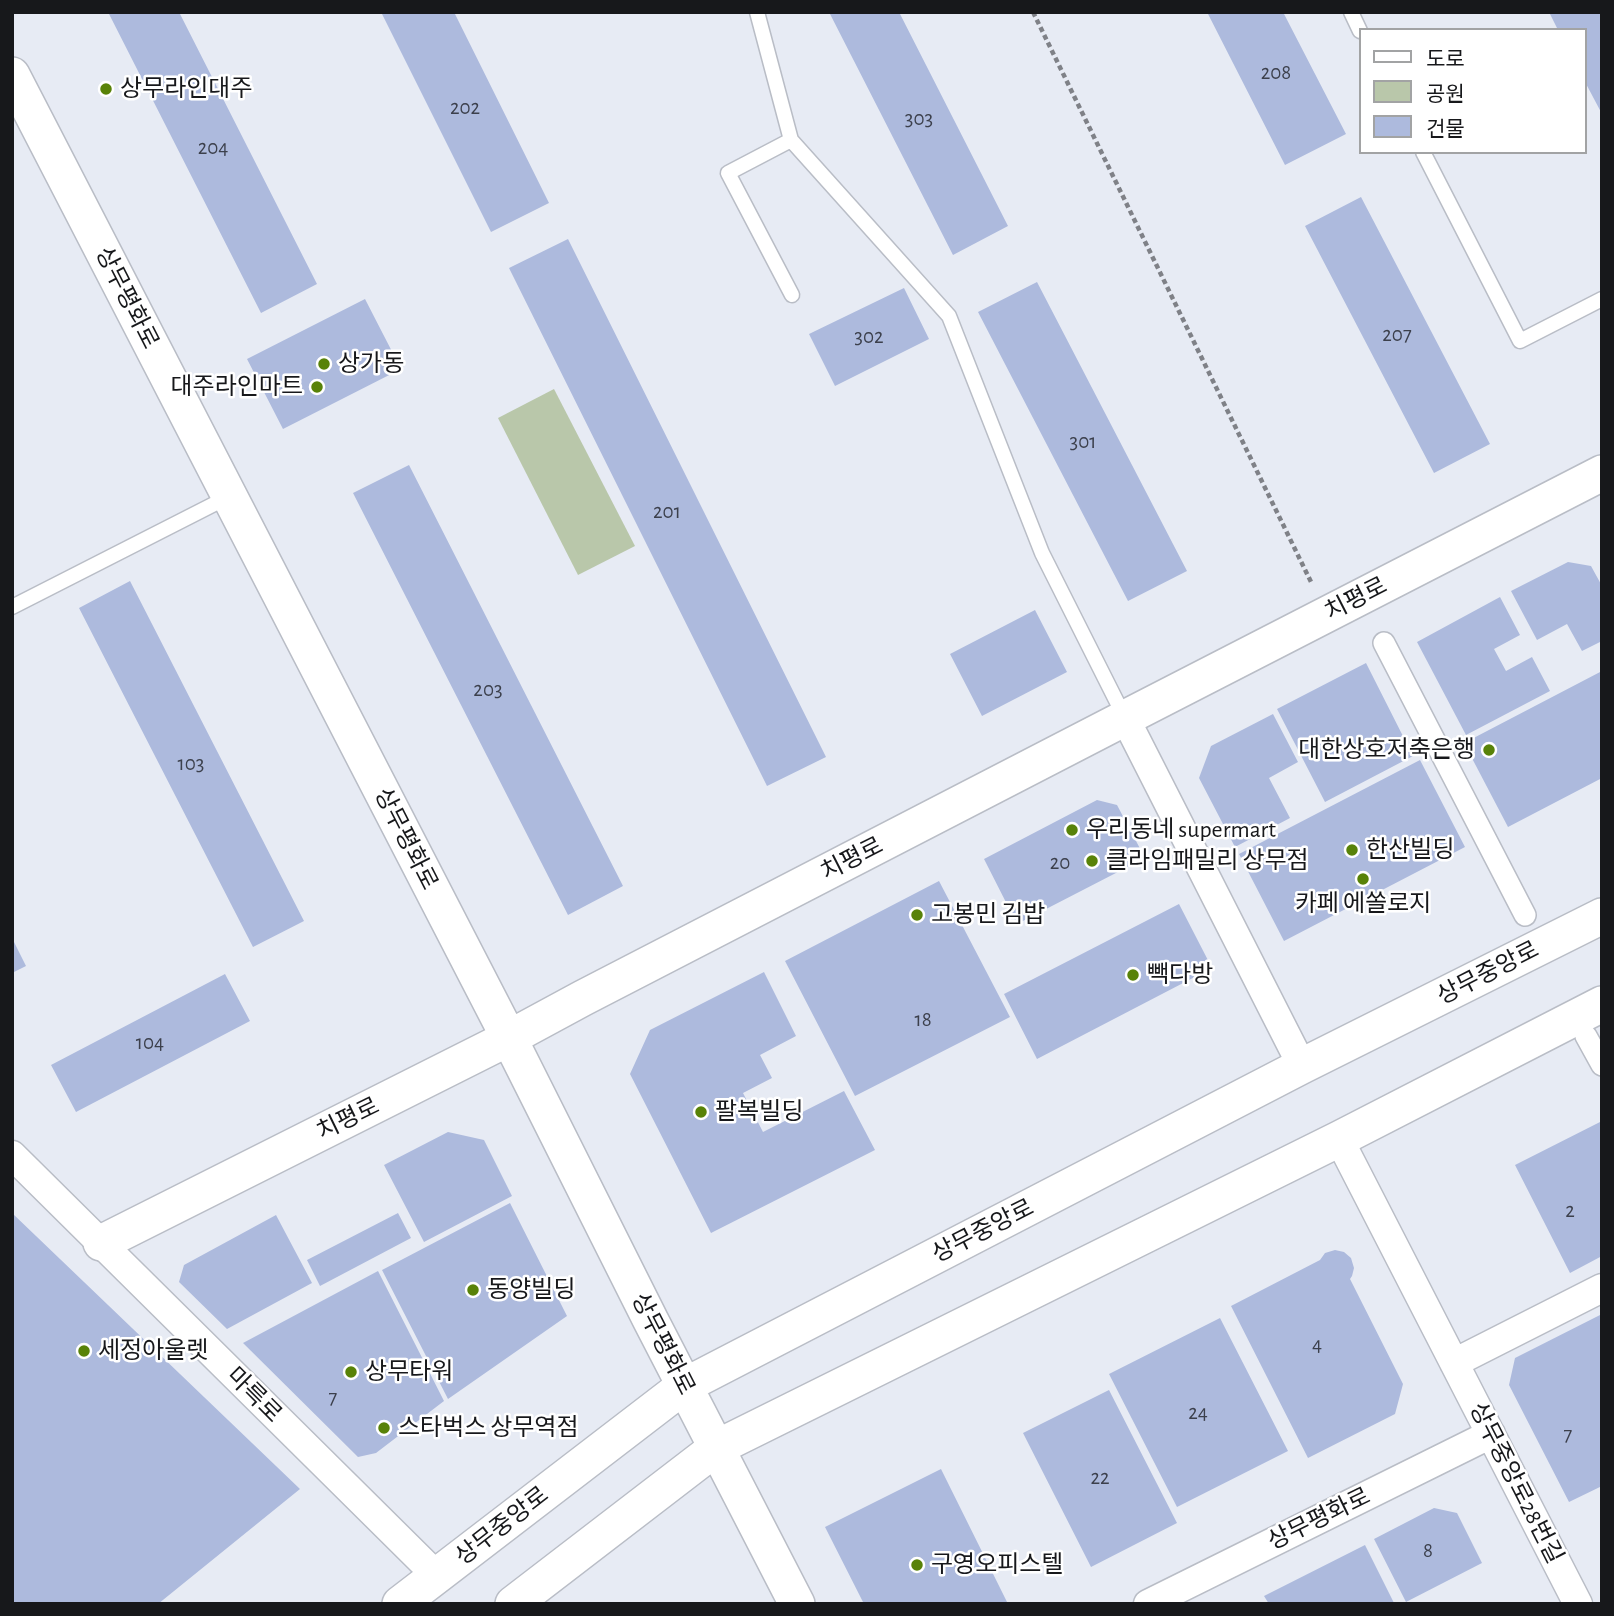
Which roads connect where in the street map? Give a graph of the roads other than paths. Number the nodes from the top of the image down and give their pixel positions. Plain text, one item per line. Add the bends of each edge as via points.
1 (757, 12) edge
2 (1351, 12) edge
3 (1359, 28) edge
4 (12, 75) edge
5 (791, 140) junction
6 (1424, 154) edge
7 (792, 295) dead end
8 (1602, 299) edge
9 (1602, 474) edge
10 (230, 496) junction
11 (12, 607) edge
12 (1384, 643) dead end
13 (1125, 718) junction
14 (1525, 915) dead end
15 (1602, 916) edge
16 (1602, 1004) edge
17 (1586, 1036) dead end
18 (509, 1038) junction
19 (1602, 1065) edge
20 (1302, 1066) junction
21 (1339, 1139) junction
22 (12, 1155) edge
23 (101, 1243) junction
24 (1602, 1288) edge
25 (1454, 1363) junction
26 (684, 1386) junction
27 (1491, 1434) junction
28 (716, 1448) junction
29 (437, 1576) junction
30 (400, 1604) edge
31 (513, 1604) edge
32 (797, 1604) edge
33 (1148, 1604) edge
34 (1578, 1604) edge

1 - 5 lane
2 - 3 lane
4 - 10 street, 상무평화로
5 - 7 lane via 728,173
5 - 13 lane via 949,316 1042,553
6 - 8 lane via 1520,341
9 - 13 street, 치평로
10 - 11 lane
10 - 18 street, 상무평화로
12 - 14 street
13 - 18 street, 치평로
13 - 20 street
15 - 20 street, 상무중앙로
16 - 21 street
17 - 19 street
18 - 23 street, 치평로
18 - 26 street, 상무평화로
20 - 26 street, 상무중앙로
21 - 25 street, 상무중앙로28번길
21 - 28 street
22 - 23 street, 마륵로
23 - 29 street, 마륵로
24 - 25 street
25 - 27 street, 상무중앙로28번길
26 - 28 street, 상무평화로
26 - 29 street, 상무중앙로
27 - 33 street, 상무평화로
27 - 34 street, 상무중앙로28번길
28 - 31 street
28 - 32 street, 상무평화로
29 - 30 street, 상무중앙로

